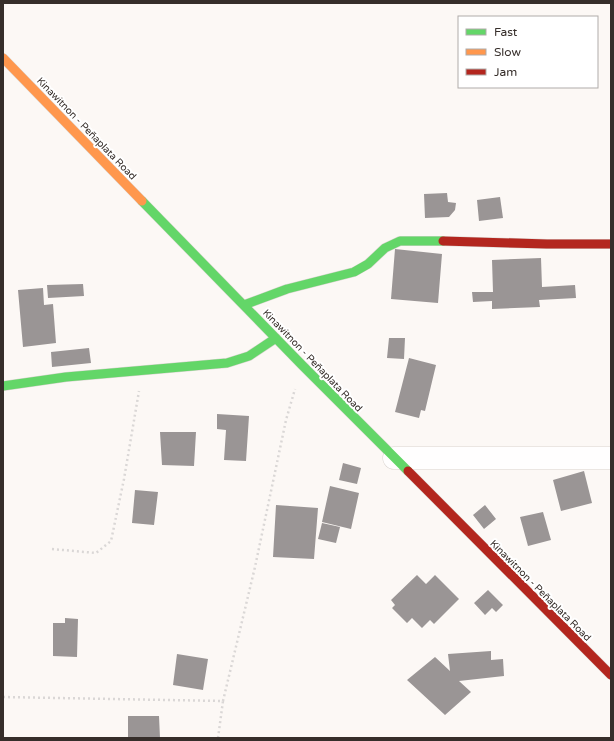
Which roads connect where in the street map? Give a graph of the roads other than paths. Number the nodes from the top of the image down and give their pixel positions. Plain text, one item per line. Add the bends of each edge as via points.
1 (3, 58) edge
2 (611, 244) edge
3 (244, 305) junction
4 (276, 338) junction
5 (3, 386) edge
6 (394, 458) junction
7 (611, 458) edge
8 (611, 675) edge

1 - 3 street, Kinawitnon - Peñaplata Road
2 - 3 street via 400,240 354,272 287,289
3 - 4 street, Kinawitnon - Peñaplata Road
4 - 5 street via 249,356 227,363 66,377
4 - 6 street, Kinawitnon - Peñaplata Road
6 - 7 street
6 - 8 street, Kinawitnon - Peñaplata Road

